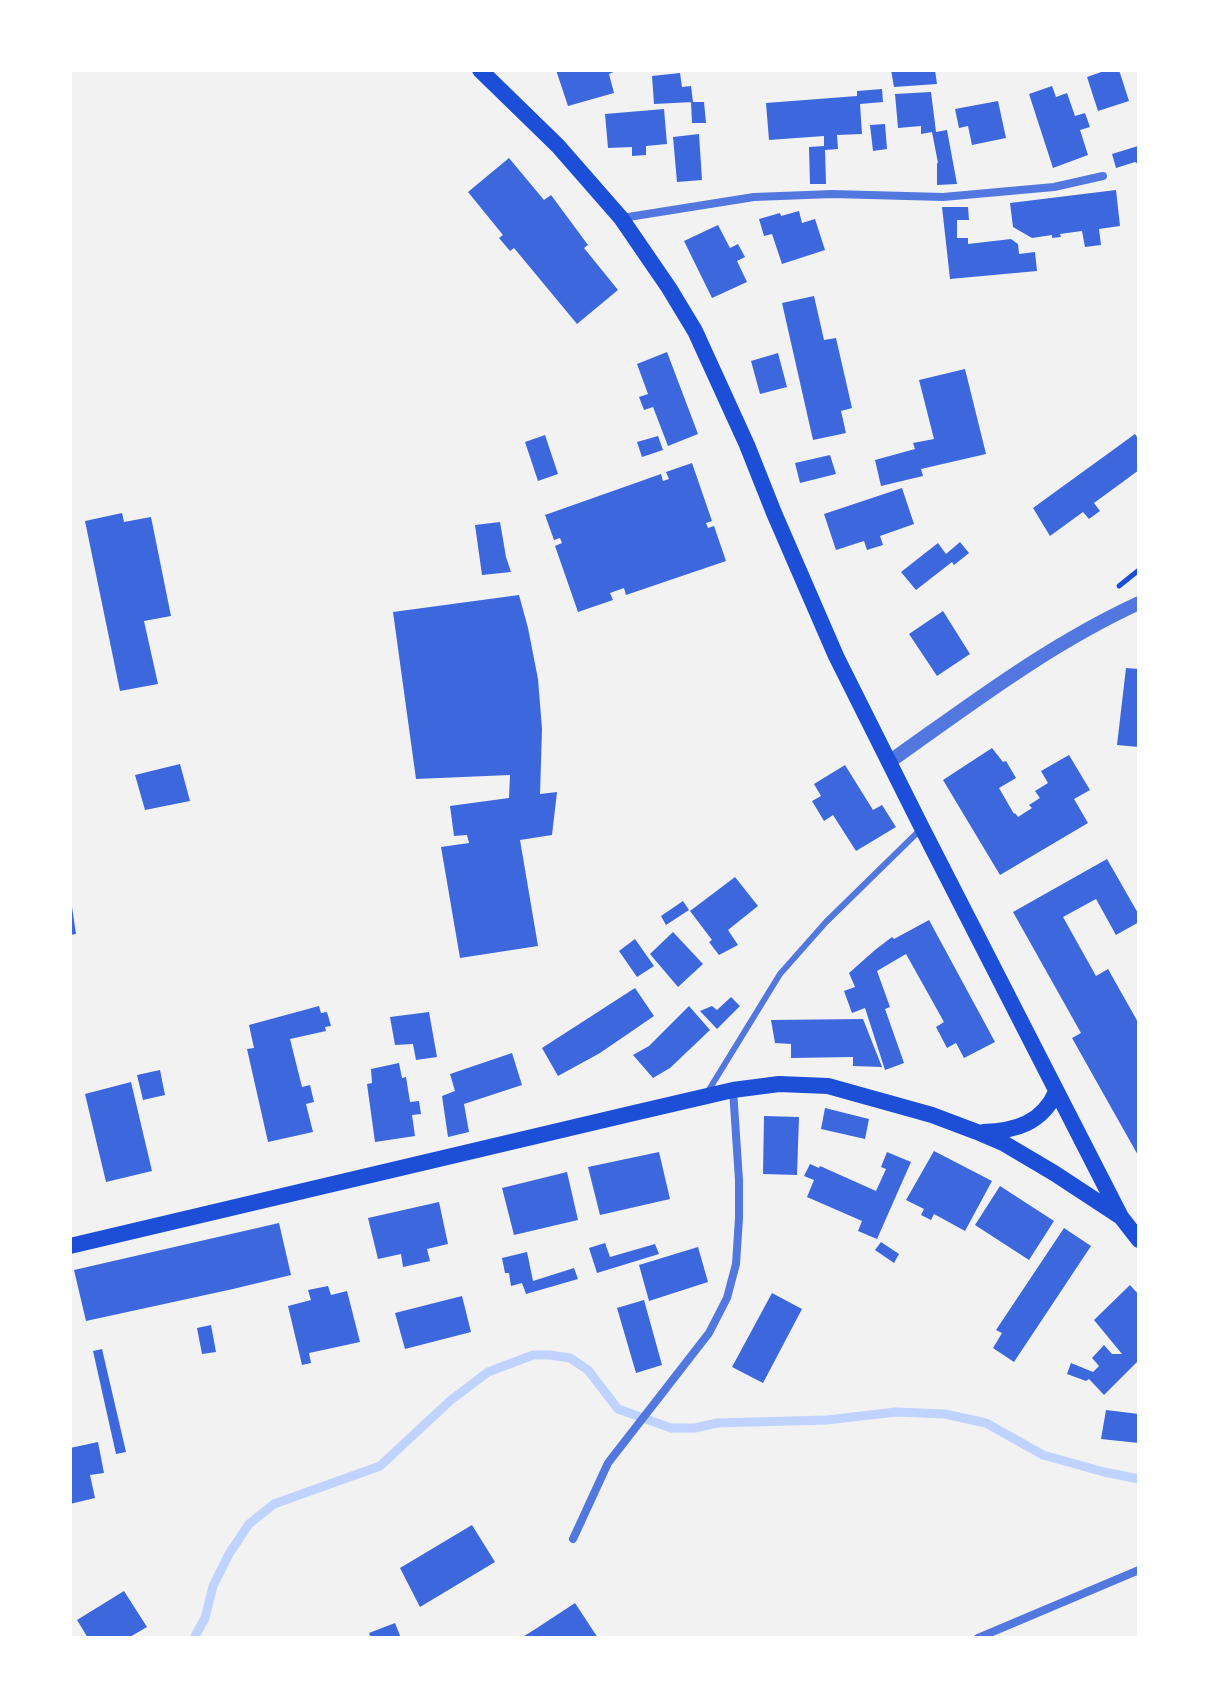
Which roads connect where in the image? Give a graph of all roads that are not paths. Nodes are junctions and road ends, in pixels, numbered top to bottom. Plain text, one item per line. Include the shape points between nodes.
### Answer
1 (480, 70) edge
2 (1103, 176) dead end
3 (621, 218) junction
4 (1139, 603) edge
5 (889, 762) junction
6 (922, 828) junction
7 (733, 1090) junction
8 (1056, 1092) junction
9 (705, 1096) junction
10 (977, 1132) junction
11 (1121, 1217) junction
12 (1139, 1240) edge
13 (70, 1246) edge
14 (573, 1539) dead end
15 (1139, 1570) edge
16 (978, 1638) edge

1 - 3 main road via 558,146
2 - 3 street via 1054,187 943,197 754,197
3 - 5 main road via 695,331 836,656
4 - 5 street via 1043,654
5 - 6 main road
6 - 8 main road
6 - 9 lane via 780,974
7 - 9 main road
7 - 10 main road via 779,1084 828,1086
7 - 14 street via 739,1218 727,1298 709,1333 608,1463
8 - 10 main road via 1036,1118 1018,1127
8 - 11 main road
9 - 13 main road
10 - 11 main road
11 - 12 main road
15 - 16 street

